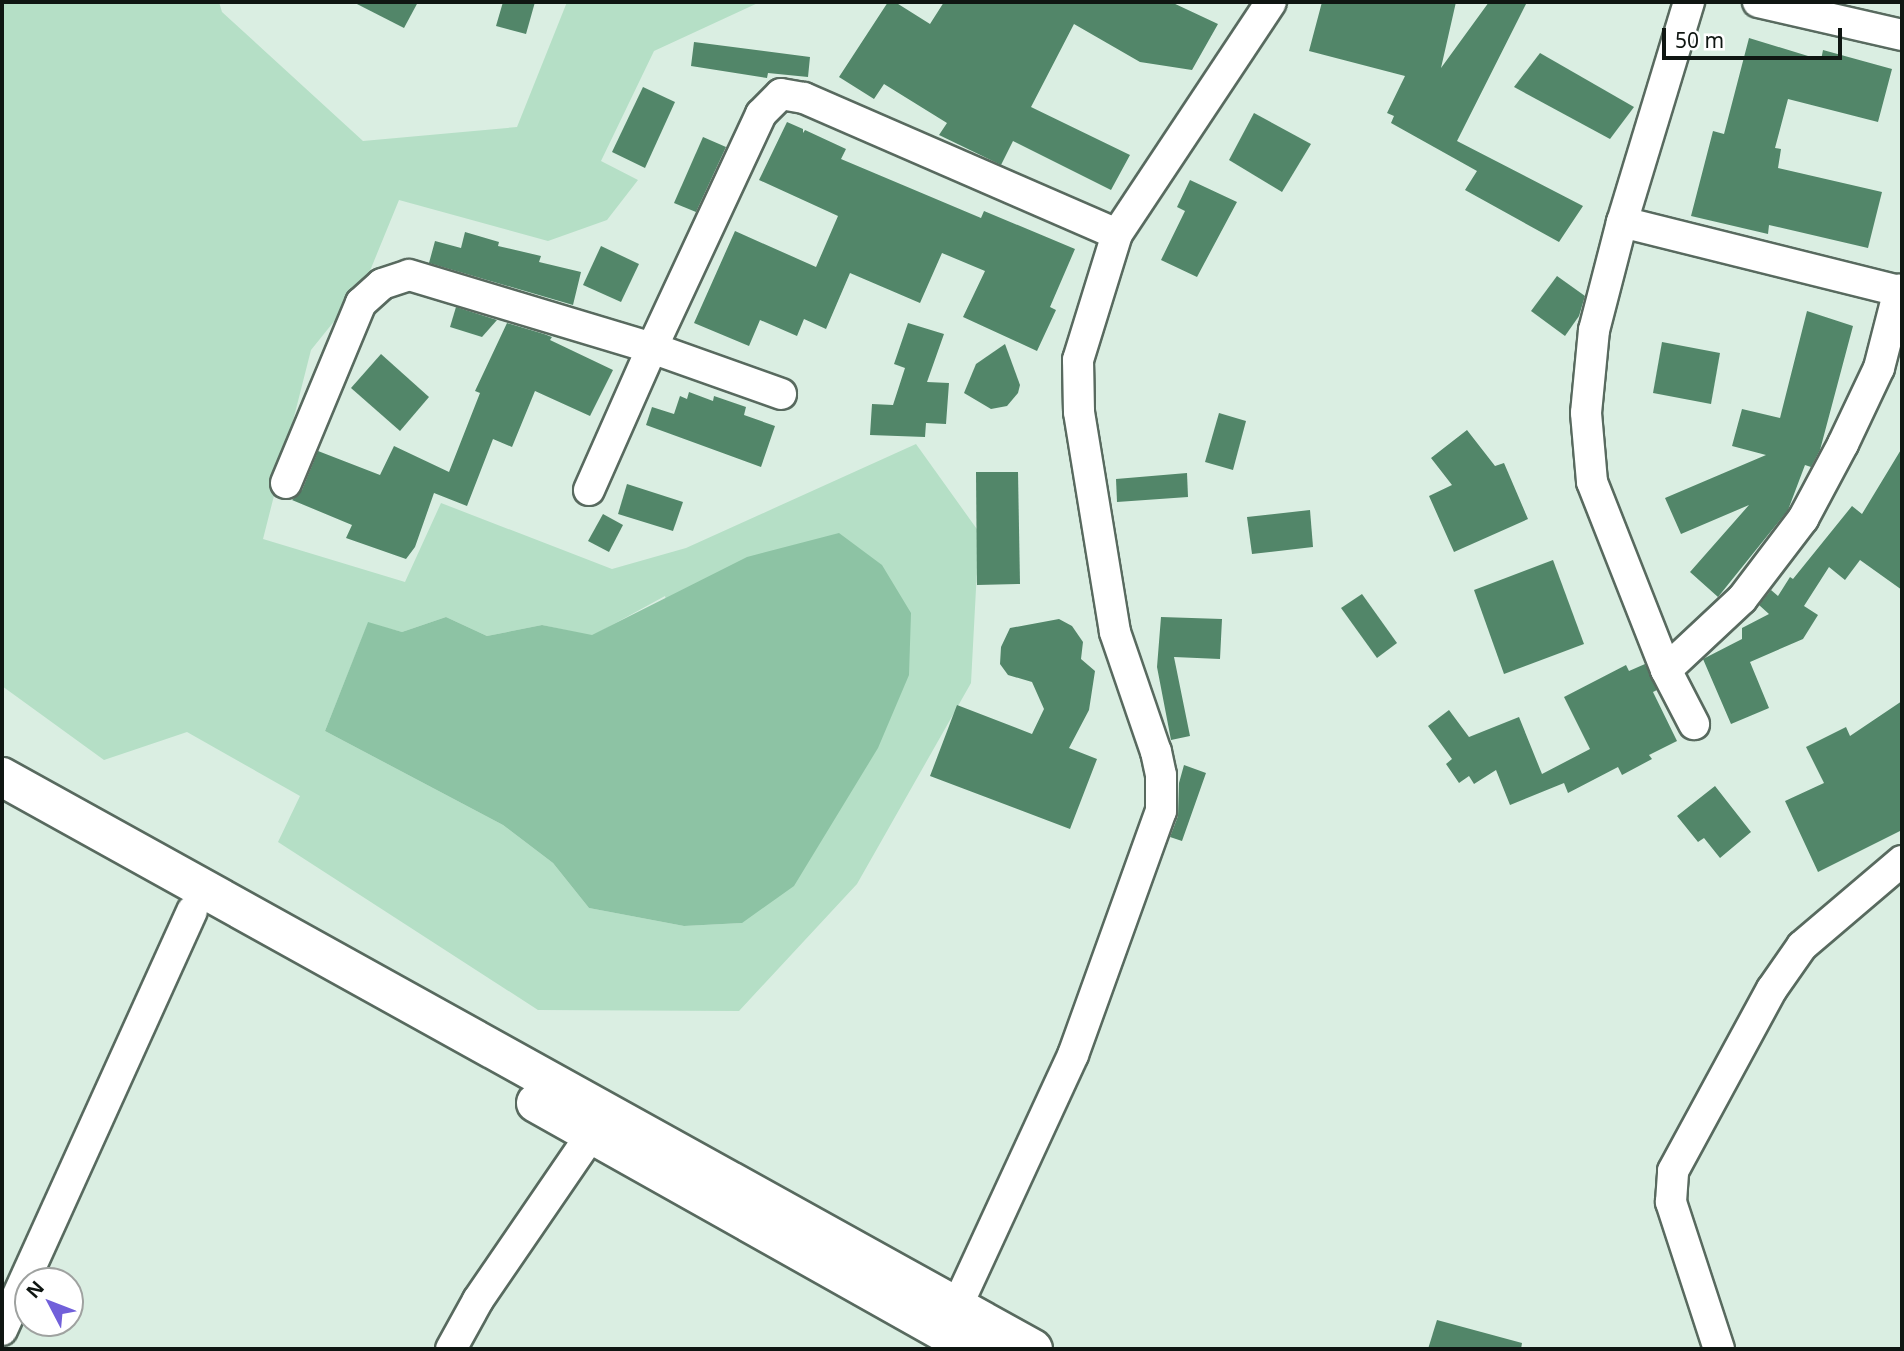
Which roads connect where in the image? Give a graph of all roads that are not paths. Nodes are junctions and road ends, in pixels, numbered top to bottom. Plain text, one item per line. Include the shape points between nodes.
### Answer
1 (1271, 2) edge
2 (1689, 2) edge
3 (1758, 2) edge
4 (1902, 35) edge
5 (1622, 222) junction
6 (1117, 234) junction
7 (1901, 291) edge
8 (652, 348) junction
9 (781, 394) dead end
10 (286, 483) dead end
11 (589, 490) dead end
12 (1666, 670) junction
13 (1694, 724) dead end
14 (2, 777) edge
15 (2, 806) edge
16 (1902, 861) edge
17 (192, 911) junction
18 (591, 1135) junction
19 (957, 1307) junction
20 (2, 1330) edge
21 (451, 1349) edge
22 (974, 1349) edge
23 (1033, 1349) edge
24 (1718, 1349) edge

1 - 6 street
2 - 5 street
3 - 4 street
5 - 7 street
5 - 12 street via 1594,330 1586,413 1592,482
6 - 8 street via 804,98 781,94 761,114
6 - 19 street via 1078,360 1079,412 1115,632 1156,752 1161,811 1073,1055
7 - 12 street via 1879,368 1803,519 1742,600
8 - 9 street
8 - 10 street via 409,275 382,284 362,303
8 - 11 street
12 - 13 street
14 - 19 main road
15 - 17 main road
16 - 24 street via 1802,946 1772,989 1673,1171 1671,1202
17 - 18 main road
17 - 20 street
18 - 21 street via 478,1300
18 - 22 main road
19 - 23 main road

